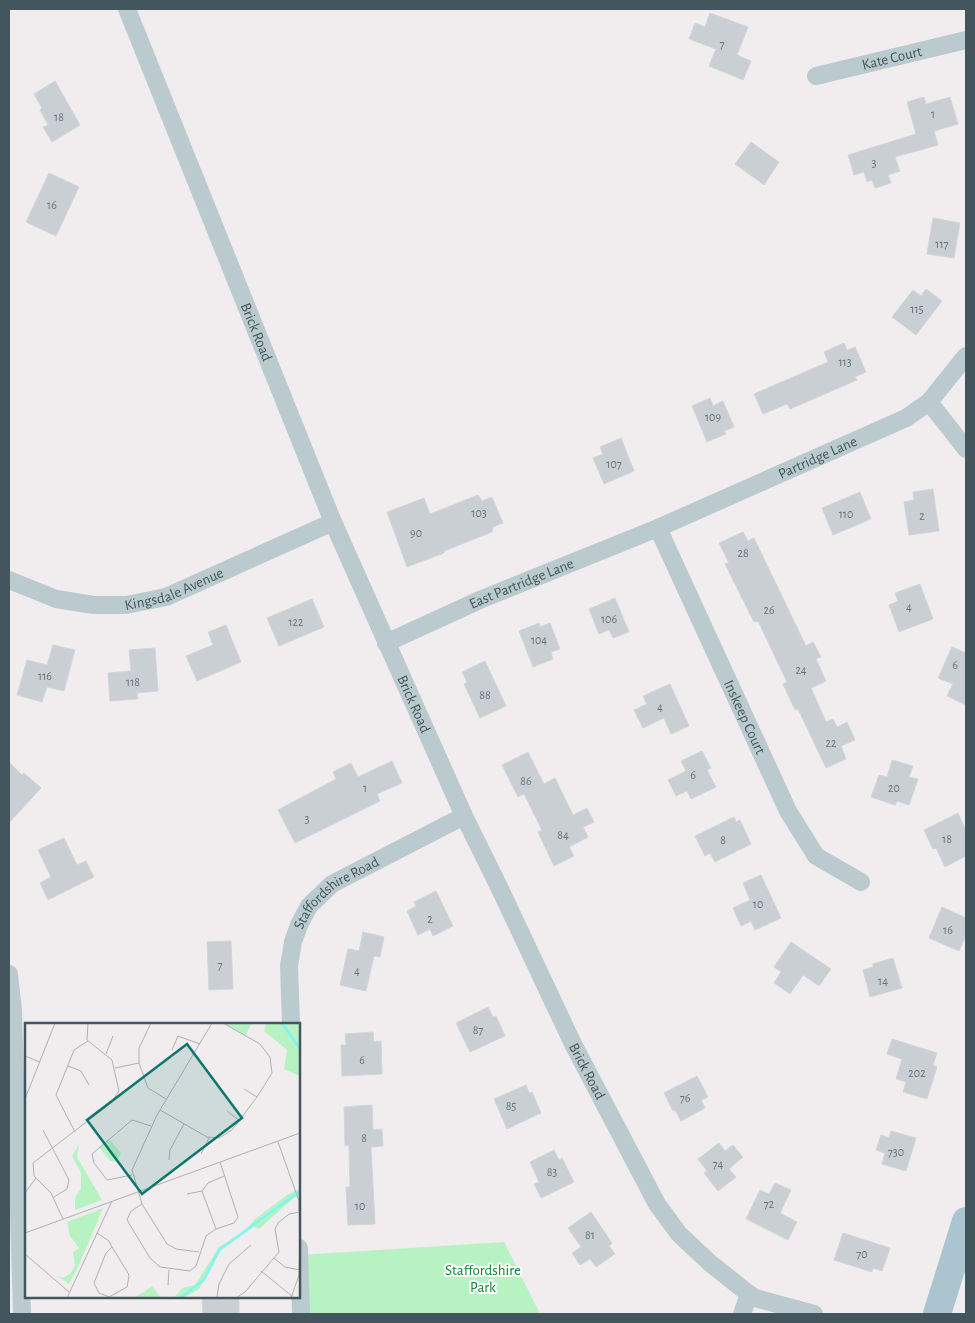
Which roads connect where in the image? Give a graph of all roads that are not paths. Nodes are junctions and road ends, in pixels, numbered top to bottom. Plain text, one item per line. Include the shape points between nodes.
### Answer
1 (126, 9) edge
2 (966, 40) edge
3 (816, 76) dead end
4 (963, 360) edge
5 (930, 402) junction
6 (966, 449) edge
7 (333, 522) junction
8 (658, 528) junction
9 (9, 580) edge
10 (386, 643) junction
11 (464, 816) junction
12 (861, 882) dead end
13 (9, 974) edge
14 (291, 1023) edge
15 (966, 1220) edge
16 (300, 1281) edge
17 (749, 1294) junction
18 (22, 1314) edge
19 (301, 1314) edge
20 (742, 1314) edge
21 (814, 1314) edge
22 (937, 1314) edge

1 - 7 street, Brick Road
2 - 3 street, Kate Court
4 - 5 street, Partridge Lane
5 - 6 street
5 - 8 street, Partridge Lane via 906,418
7 - 9 street, Kingsdale Avenue via 166,597 126,605 94,605 56,599
7 - 10 street, Brick Road
8 - 10 street, East Partridge Lane via 482,599
8 - 12 street, Inskeep Court via 788,811 816,856
10 - 11 street, Brick Road
11 - 14 street, Staffordshire Road via 332,884 309,906 293,942 289,966
11 - 17 street, Brick Road via 573,1044 657,1204 679,1234
13 - 18 street via 13,1011
15 - 22 main road
16 - 19 street
17 - 20 street
17 - 21 street, Brick Road

